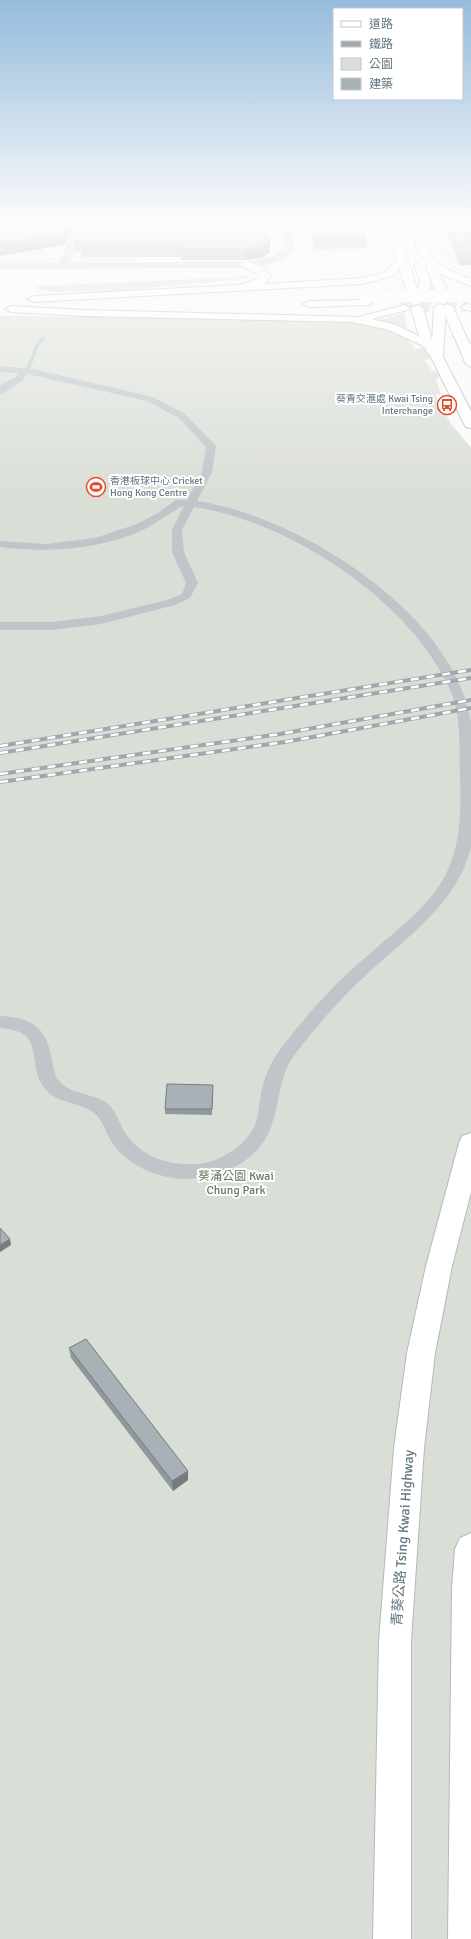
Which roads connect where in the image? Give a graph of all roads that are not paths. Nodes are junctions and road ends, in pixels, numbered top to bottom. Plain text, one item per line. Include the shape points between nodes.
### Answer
1 (179, 315) edge
2 (375, 315) tunnel mouth
3 (419, 315) edge
4 (439, 315) edge
5 (446, 315) tunnel mouth
6 (352, 319) junction
7 (427, 343) junction
8 (470, 354) edge
9 (437, 357) junction
10 (0, 369) edge
11 (24, 371) junction
12 (0, 389) edge
13 (471, 424) edge
14 (192, 502) junction
15 (0, 544) edge
16 (0, 626) edge
17 (0, 1022) edge
18 (471, 1143) edge
19 (471, 1549) edge
20 (392, 1939) edge
21 (467, 1939) edge

1 - 6 main road
2 - 6 main road
3 - 7 main road
4 - 9 main road
5 - 8 main road via 454,325
6 - 7 main road via 392,327
7 - 9 main road
9 - 13 main road
10 - 11 street
11 - 12 street via 18,379
11 - 14 street via 150,400 182,416 212,446 207,472
14 - 15 street via 180,502 168,513 143,527 112,537 68,546
14 - 16 street via 177,530 178,552 192,583 190,591 182,598 122,616 84,623 38,627
14 - 17 street via 244,514 282,530 321,552 380,594 412,624 437,654 456,688 464,718 468,804 459,863 444,890 425,912 357,973 322,1009 276,1070 259,1135 243,1153 218,1166 180,1171 155,1165 137,1156 120,1140 104,1110 90,1102 66,1096 52,1085 46,1074 41,1042 33,1032 21,1024
18 - 20 main road, 青葵公路 Tsing Kwai Highway via 439,1266 421,1353 409,1448 395,1640
19 - 21 main road via 468,1589

